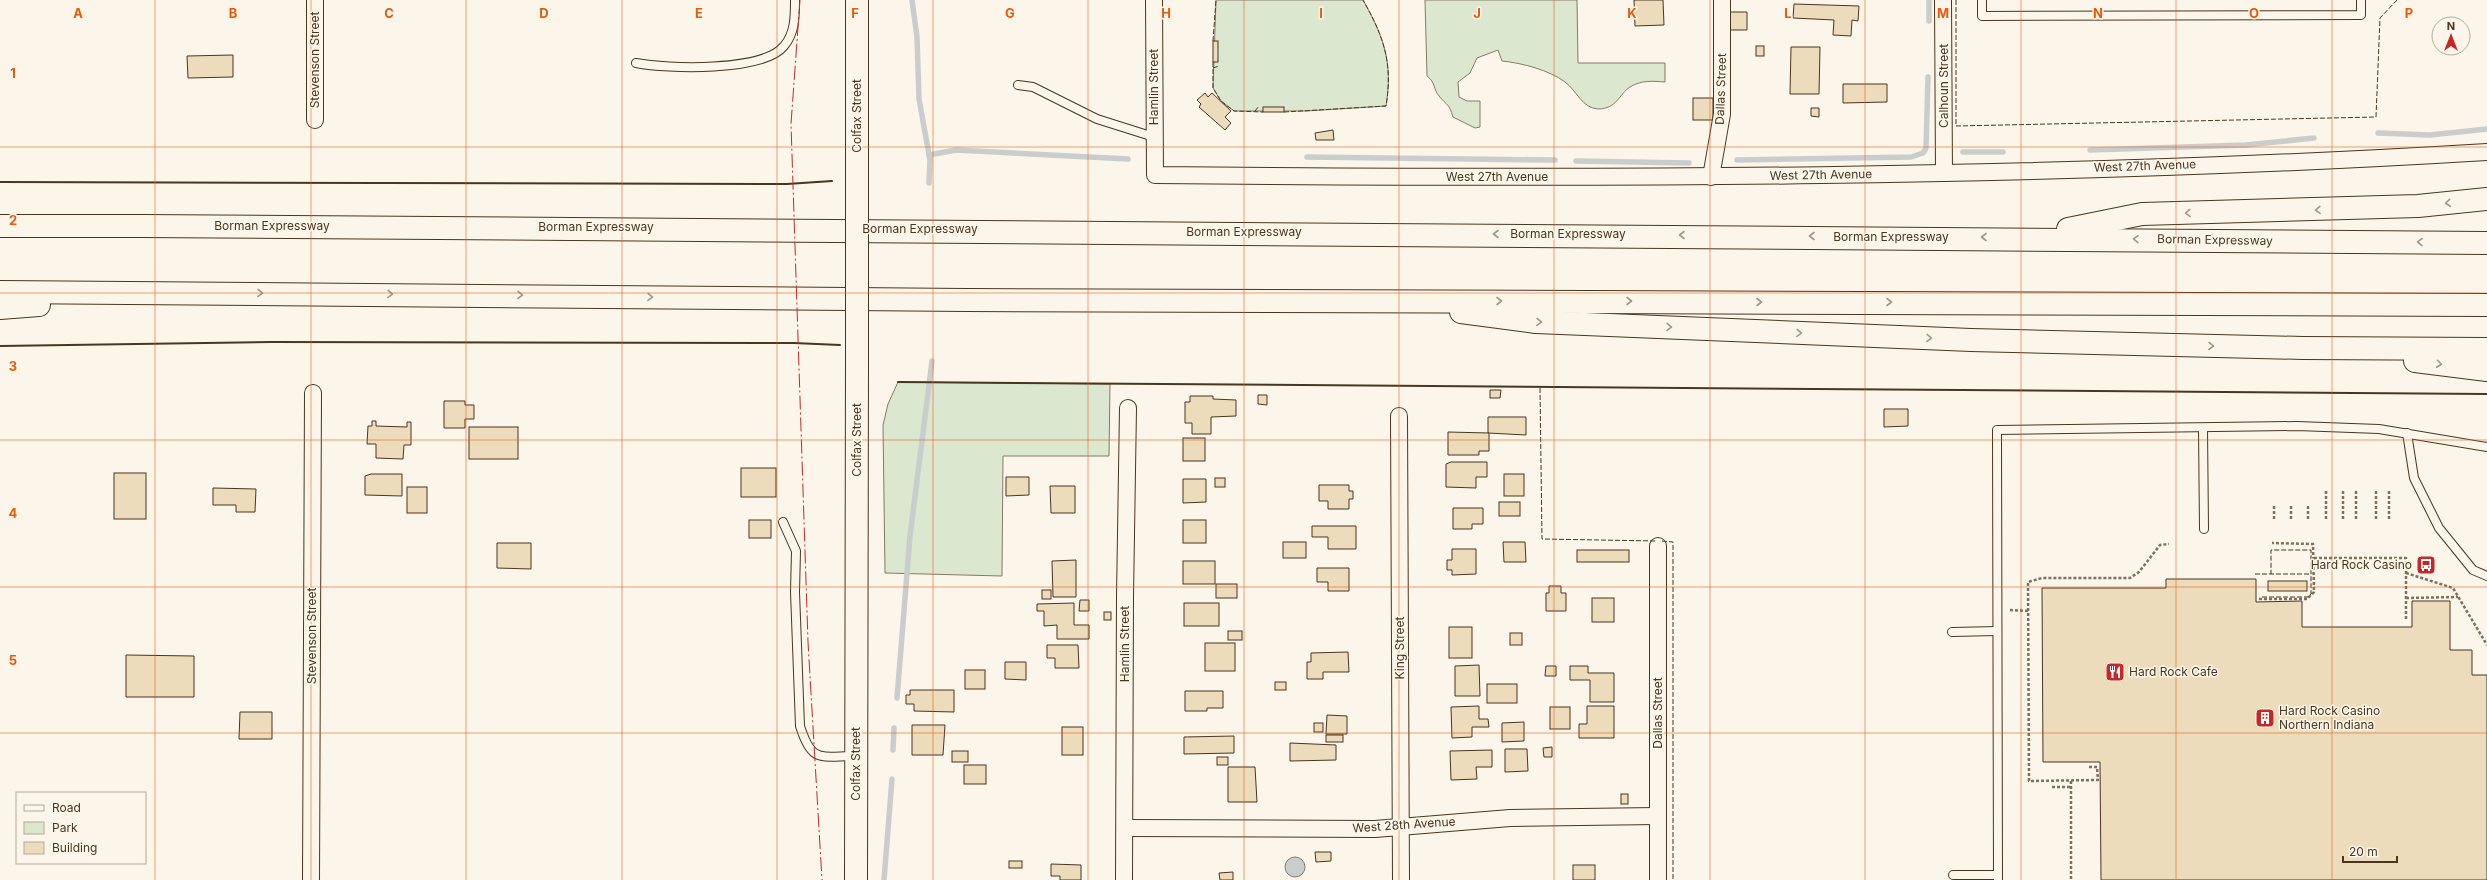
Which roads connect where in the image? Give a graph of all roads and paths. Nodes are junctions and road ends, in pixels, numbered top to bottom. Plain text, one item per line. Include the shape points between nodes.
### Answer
1 (315, 0) edge
2 (795, 0) edge
3 (857, 0) edge
4 (1154, 0) edge
5 (1722, 0) edge
6 (1943, 0) edge
7 (1982, 0) edge
8 (2361, 0) edge
9 (636, 63) dead end
10 (1018, 85) dead end
11 (315, 120) dead end
12 (1154, 137) junction
13 (2487, 152) edge
14 (1944, 173) junction
15 (1155, 175) joint
16 (1711, 177) junction
17 (2487, 199) edge
18 (0, 226) edge
19 (2023, 238) junction
20 (2487, 243) edge
21 (0, 292) edge
22 (221, 292) junction
23 (1376, 300) junction
24 (2487, 305) edge
25 (0, 308) edge
26 (2303, 348) junction
27 (2487, 349) edge
28 (2487, 370) edge
29 (313, 393) dead end
30 (1128, 408) dead end
31 (1399, 416) dead end
32 (2203, 428) junction
33 (2407, 433) junction
34 (2487, 447) edge
35 (2326, 491) dead end
36 (2343, 491) dead end
37 (2356, 491) dead end
38 (2376, 491) dead end
39 (2389, 491) dead end
40 (2274, 506) dead end
41 (2291, 506) dead end
42 (2308, 506) dead end
43 (2376, 520) dead end
44 (2389, 520) dead end
45 (2274, 521) dead end
46 (2291, 521) dead end
47 (2308, 521) dead end
48 (2326, 521) dead end
49 (2343, 521) dead end
50 (2356, 521) dead end
51 (783, 522) dead end
52 (2204, 529) dead end
53 (2169, 544) dead end
54 (2272, 544) dead end
55 (1658, 546) dead end
56 (2314, 558) junction
57 (2406, 573) junction
58 (2487, 576) edge
59 (2458, 597) junction
60 (2406, 598) junction
61 (2259, 599) dead end
62 (2010, 610) dead end
63 (2028, 611) junction
64 (2406, 621) dead end
65 (1997, 631) junction
66 (1952, 632) dead end
67 (2487, 645) edge
68 (856, 756) junction
69 (2089, 767) dead end
70 (2070, 780) junction
71 (2052, 787) dead end
72 (2071, 787) junction
73 (1657, 816) junction
74 (1126, 828) junction
75 (1401, 828) junction
76 (1953, 875) dead end
77 (1998, 878) edge
78 (311, 880) edge
79 (856, 880) edge
80 (1124, 880) edge
81 (1401, 880) edge
82 (1658, 880) edge
83 (2071, 880) edge

1 - 11 street, Stevenson Street
2 - 9 lane via 792,34 779,52 765,59 723,66 658,66
3 - 68 main road, Colfax Street, bridge
4 - 12 street, Hamlin Street
5 - 16 street, Dallas Street via 1722,114
6 - 14 street, Calhoun Street
7 - 8 lane via 1982,16 2361,15
10 - 12 lane via 1033,88 1097,119
12 - 15 street, Hamlin Street
13 - 14 street, West 27th Avenue via 2377,159
14 - 16 street, West 27th Avenue
15 - 16 street, West 27th Avenue
17 -> 19 main road via 2418,206 2142,214
19 -> 18 main road, Borman Expressway via 365,226
20 -> 19 main road, Borman Expressway
21 - 22 main road
22 -> 23 main road via 967,300
22 - 25 main road
23 -> 24 main road
23 -> 26 main road via 1536,322 1971,340
26 - 27 main road
26 -> 28 main road
29 - 78 street, Stevenson Street
30 - 74 street, Hamlin Street via 1125,597
31 - 75 street, King Street
32 - 33 lane via 2304,427 2379,429
32 - 52 lane
32 - 65 lane via 1997,430
33 - 34 lane
33 - 58 lane via 2414,478 2439,528 2473,570
35 - 48 path
36 - 49 path
37 - 50 path
38 - 43 path
39 - 44 path
40 - 45 path
41 - 46 path
42 - 47 path
51 - 68 lane via 796,551 800,726 809,750 820,756
53 - 63 path via 2160,545 2139,572 2130,578 2042,578 2028,582
54 - 56 path via 2311,543 2314,546
55 - 73 street, Dallas Street
56 - 57 path via 2406,558
56 - 61 path via 2312,597
57 - 59 path via 2448,585
57 - 60 path
59 - 60 path
59 - 67 path
60 - 64 path
62 - 63 path
63 - 70 path via 2029,781
65 - 66 lane
65 - 77 lane
68 - 79 main road, Colfax Street
69 - 70 path via 2097,767 2098,780
70 - 72 path
71 - 72 path
72 - 83 path
73 - 75 street, West 28th Avenue via 1510,818
73 - 82 street, Dallas Street
74 - 75 street, West 28th Avenue
74 - 80 street, Hamlin Street
75 - 81 street, King Street
76 - 77 lane

